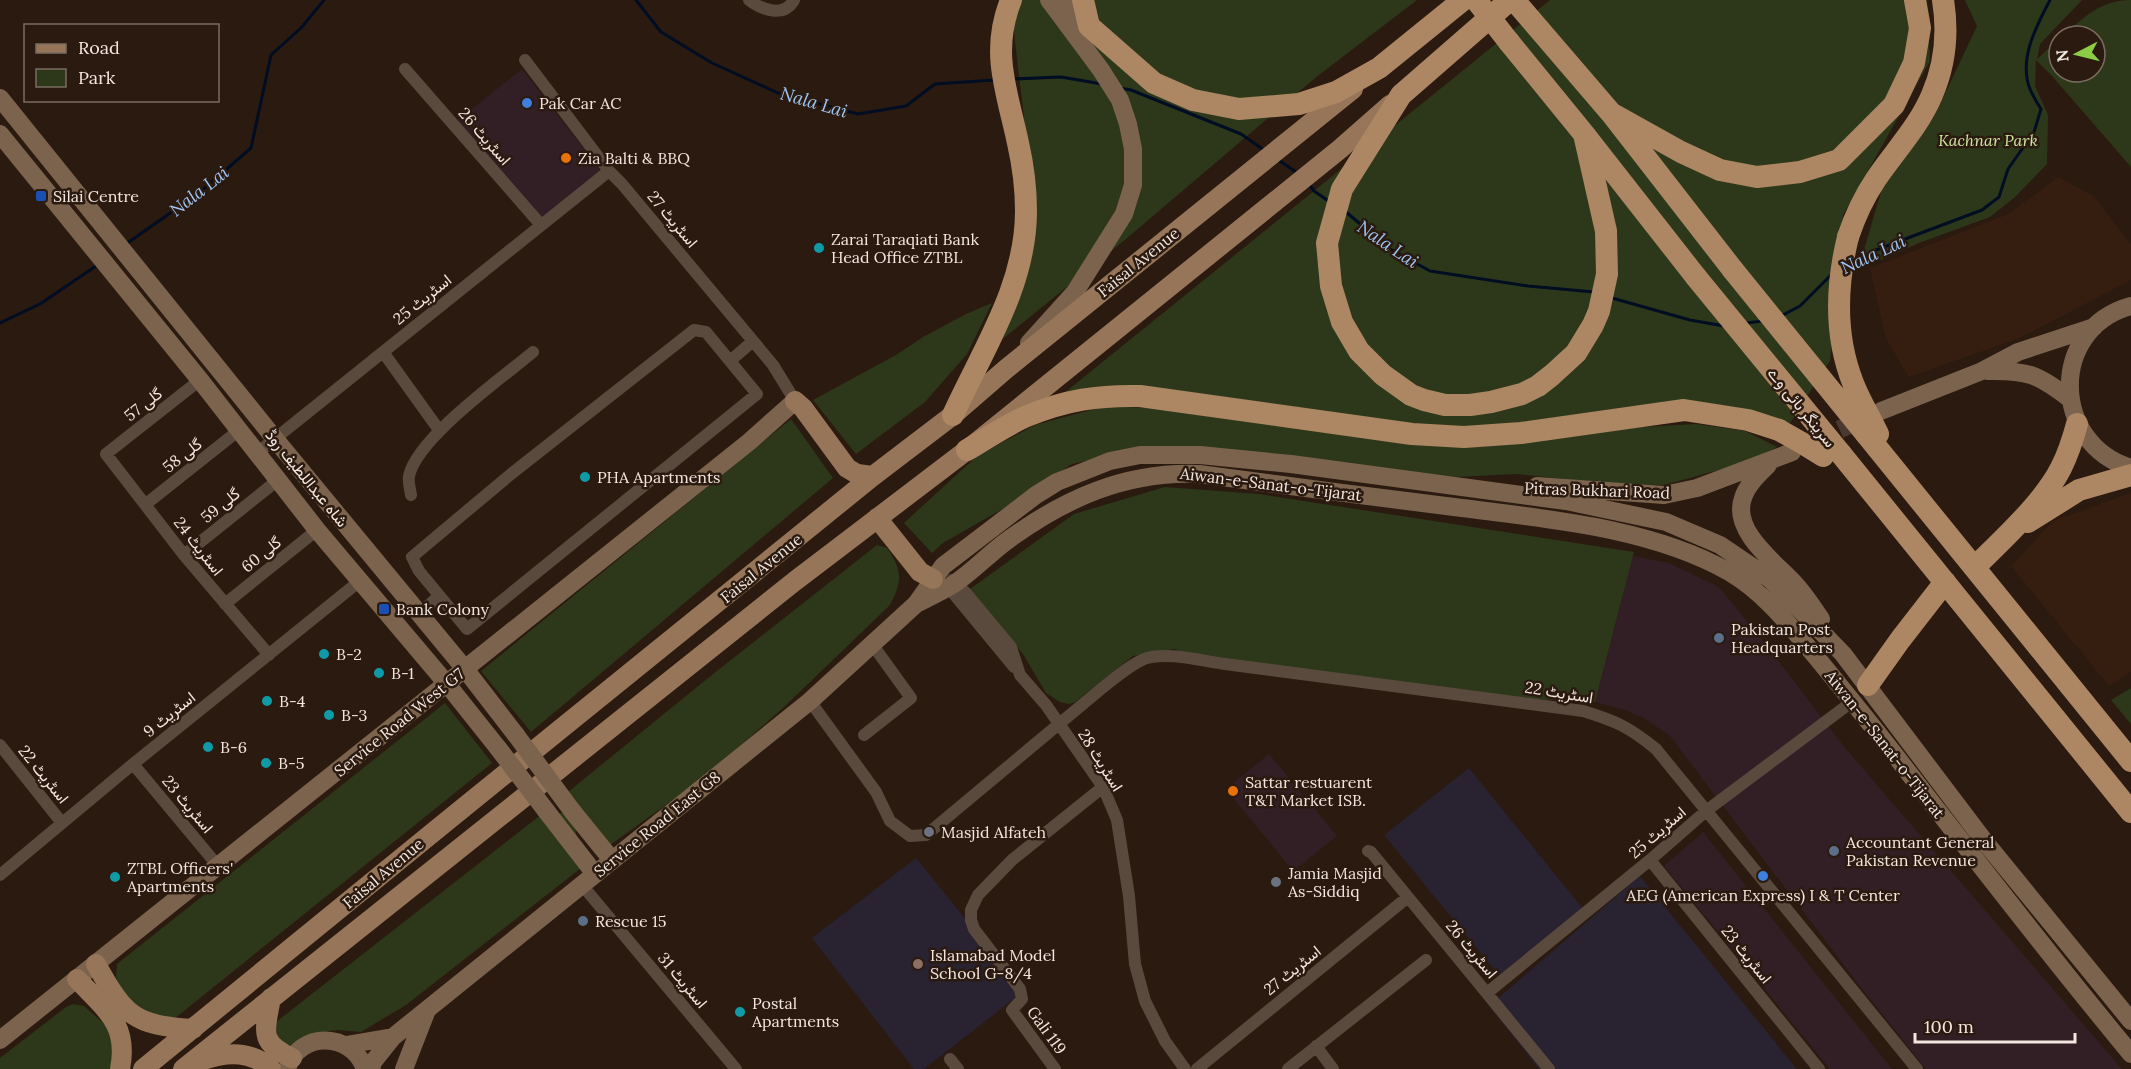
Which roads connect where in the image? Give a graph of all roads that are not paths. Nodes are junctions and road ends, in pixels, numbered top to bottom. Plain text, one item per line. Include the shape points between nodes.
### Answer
1 (749, 0) edge
2 (794, 0) edge
3 (1011, 0) edge
4 (1049, 0) edge
5 (1068, 0) edge
6 (1083, 0) edge
7 (1463, 0) edge
8 (1476, 0) edge
9 (1512, 0) edge
10 (1915, 0) edge
11 (1943, 0) edge
12 (1079, 27) junction
13 (525, 60) dead end
14 (1379, 68) junction
15 (405, 69) dead end
16 (1401, 95) junction
17 (0, 98) edge
18 (1611, 113) junction
19 (0, 134) edge
20 (1584, 134) junction
21 (609, 171) junction
22 (541, 225) junction
23 (2131, 306) edge
24 (2094, 327) junction
25 (753, 341) junction
26 (383, 352) junction
27 (533, 352) dead end
28 (730, 361) junction
29 (1006, 369) junction
30 (1982, 371) junction
31 (200, 380) junction
32 (2070, 399) junction
33 (795, 401) junction
34 (1881, 411) tunnel mouth
35 (953, 415) junction
36 (2078, 424) junction
37 (439, 430) junction
38 (238, 431) junction
39 (1872, 434) junction
40 (275, 439) junction
41 (967, 450) junction
42 (1792, 452) dead end
43 (257, 453) junction
44 (106, 454) joint
45 (1832, 455) junction
46 (1771, 462) junction
47 (2131, 468) edge
48 (2131, 475) edge
49 (873, 476) junction
50 (278, 480) junction
51 (1466, 489) junction
52 (411, 495) dead end
53 (844, 500) junction
54 (146, 504) junction
55 (1630, 513) junction
56 (877, 518) junction
57 (992, 528) junction
58 (317, 530) junction
59 (2011, 532) junction
60 (1625, 533) junction
61 (1004, 544) junction
62 (184, 555) junction
63 (1975, 567) junction
64 (360, 580) junction
65 (944, 580) junction
66 (1945, 582) junction
67 (439, 596) junction
68 (225, 604) junction
69 (916, 604) joint
70 (419, 614) junction
71 (872, 644) junction
72 (1843, 654) junction
73 (269, 656) junction
74 (465, 669) junction
75 (447, 684) junction
76 (1861, 693) junction
77 (810, 701) junction
78 (1058, 724) junction
79 (864, 735) dead end
80 (0, 745) edge
81 (2131, 761) edge
82 (133, 764) junction
83 (1103, 787) junction
84 (1706, 811) junction
85 (2131, 812) edge
86 (63, 823) junction
87 (1368, 851) dead end
88 (612, 860) junction
89 (1650, 860) junction
90 (218, 866) junction
91 (0, 875) edge
92 (589, 879) junction
93 (1408, 897) junction
94 (1425, 960) dead end
95 (96, 964) junction
96 (77, 979) junction
97 (1487, 993) junction
98 (271, 998) junction
99 (428, 1008) junction
100 (2131, 1021) edge
101 (193, 1029) junction
102 (393, 1037) junction
103 (0, 1040) edge
104 (346, 1045) junction
105 (1316, 1046) junction
106 (2131, 1054) edge
107 (290, 1064) edge
108 (184, 1068) edge
109 (120, 1069) edge
110 (144, 1069) edge
111 (271, 1069) edge
112 (365, 1069) edge
113 (371, 1069) edge
114 (404, 1069) edge
115 (736, 1069) edge
116 (1055, 1069) edge
117 (1185, 1069) edge
118 (1197, 1069) edge
119 (1288, 1069) edge
120 (1334, 1069) edge
121 (1549, 1069) edge
122 (1819, 1069) edge
123 (1917, 1069) edge

1 - 2 street via 775,11 786,9
3 - 35 highway via 1004,18 1001,72 1023,169 1023,253 1001,321
4 - 12 street
5 - 12 street
6 - 12 highway
7 - 14 highway
8 - 20 highway, سرینگر ہائی وے, bridge
9 - 16 highway
9 - 18 highway, سرینگر ہائی وے
10 - 18 highway via 1920,28 1914,63 1894,105 1839,160 1800,172 1757,177 1720,170
11 - 39 highway, bridge via 1944,51 1932,97 1864,199 1848,237 1840,283 1838,323 1846,363
12 - 14 highway via 1154,83 1193,100 1239,109 1299,104 1336,92
12 - 29 street via 1120,100 1133,149 1133,185 1124,214 1075,292
13 - 21 street, اسٹریٹ 27
14 - 29 main road, Faisal Avenue
15 - 22 street, اسٹریٹ 26
16 - 20 highway via 1342,189 1327,243 1331,286 1342,322 1359,351 1411,395 1445,405 1491,402 1538,386 1566,365 1593,325 1605,292 1606,231
16 - 41 main road, Faisal Avenue via 1341,149
17 - 40 street, شاہ عبداللطیف روڈ
18 - 39 highway, سرینگر ہائی وے, bridge via 1732,270
19 - 31 street, شاہ عبداللطیف روڈ
20 - 45 highway, سرینگر ہائی وے, bridge
21 - 22 street, اسٹریٹ 25
21 - 25 street, اسٹریٹ 27
22 - 26 street, اسٹریٹ 25
23 - 24 street
24 - 30 street via 2018,352
24 - 32 street via 2074,360
25 - 28 street
25 - 33 street, اسٹریٹ 27
26 - 37 street
26 - 40 street, اسٹریٹ 25
27 - 37 street
28 - 67 street via 757,394 467,629
28 - 67 street via 706,332 694,330 511,474 412,557
29 - 35 main road, Faisal Avenue
30 - 32 street via 2020,371 2050,383
30 - 34 street
31 - 38 street, شاہ عبداللطیف روڈ
31 - 44 street, گلی 57
32 - 36 street
33 - 49 main road via 847,468
33 - 53 main road via 799,413 840,469
33 - 74 street, Service Road West G7
35 - 49 main road, Faisal Avenue
36 - 47 street via 2094,447 2116,464
36 - 59 highway via 2060,470
37 - 52 street via 414,463 408,478
38 - 43 street, شاہ عبداللطیف روڈ
38 - 54 street, گلی 58
39 - 63 highway, سرینگر ہائی وے via 1895,471
40 - 43 street, اسٹریٹ 25
40 - 70 street, شاہ عبداللطیف روڈ
41 - 45 highway, bridge via 1025,417 1070,402 1140,396 1412,435 1464,437 1684,410 1748,420
41 - 56 main road, Faisal Avenue
42 - 46 street, Pitras Bukhari Road
43 - 50 street, شاہ عبداللطیف روڈ
44 - 54 street, اسٹریٹ 24
45 - 66 highway, سرینگر ہائی وے via 1871,490
46 - 51 street, Pitras Bukhari Road via 1697,488 1664,495 1544,486
46 - 72 street via 1746,490 1740,511 1742,521 1759,547 1810,602
48 - 59 highway via 2079,490
49 - 53 main road, Faisal Avenue
50 - 58 street, شاہ عبداللطیف روڈ
50 - 62 street, گلی 59
51 - 55 street, Aiwan-e-Sanat-o-Tijarat
51 - 57 street, Aiwan-e-Sanat-o-Tijarat via 1200,454 1140,455 1110,460 1057,482
53 - 101 main road, Faisal Avenue
54 - 62 street, اسٹریٹ 24
55 - 60 street
55 - 72 street, Aiwan-e-Sanat-o-Tijarat via 1690,531 1745,561 1770,579
56 - 65 main road via 920,572
56 - 98 main road, Faisal Avenue
57 - 61 street
57 - 65 street, Aiwan-e-Sanat-o-Tijarat via 942,566
58 - 64 street, شاہ عبداللطیف روڈ
58 - 68 street, گلی 60
59 - 63 highway
60 - 61 street, Aiwan-e-Sanat-o-Tijarat via 1515,515 1171,473 1102,487 1041,518
60 - 76 street, Aiwan-e-Sanat-o-Tijarat via 1676,548 1746,584
61 - 65 street, Aiwan-e-Sanat-o-Tijarat
62 - 68 street, اسٹریٹ 24
63 - 81 highway, سرینگر ہائی وے
64 - 73 street, اسٹریٹ 9
64 - 75 street, شاہ عبداللطیف روڈ
65 - 69 street, Aiwan-e-Sanat-o-Tijarat
65 - 78 street, اسٹریٹ 28 via 1011,647 1020,675
66 - 76 highway
66 - 85 highway, سرینگر ہائی وے
67 - 70 street
68 - 73 street, اسٹریٹ 24
69 - 71 street, Service Road East G8
70 - 74 street, شاہ عبداللطیف روڈ
71 - 77 street, Service Road East G8
71 - 79 street via 911,698
72 - 76 street, Aiwan-e-Sanat-o-Tijarat
73 - 82 street, اسٹریٹ 9
74 - 75 street, Service Road West G7
74 - 88 street, شاہ عبداللطیف روڈ, bridge
75 - 90 street, Service Road West G7
75 - 92 street, شاہ عبداللطیف روڈ, bridge via 547,812
76 - 84 street, اسٹریٹ 25
76 - 100 street, Aiwan-e-Sanat-o-Tijarat
76 - 106 street, Aiwan-e-Sanat-o-Tijarat via 2054,961
77 - 78 street, اسٹریٹ 22 via 876,792 890,821 910,836 926,835
77 - 88 street, Service Road East G8
78 - 83 street, اسٹریٹ 28
78 - 84 street, اسٹریٹ 22 via 1125,670 1145,659 1170,657 1583,711 1632,729 1656,749
80 - 86 street, اسٹریٹ 22
82 - 86 street, اسٹریٹ 9
82 - 90 street, اسٹریٹ 23
83 - 116 street, Gali 119 via 1012,860 978,895 971,910 974,929 1020,989 1022,999 1012,1010
83 - 117 street, اسٹریٹ 28 via 1117,820 1135,964 1145,1001 1165,1041
84 - 89 street, اسٹریٹ 25
84 - 123 street, اسٹریٹ 22
86 - 91 street, اسٹریٹ 9
87 - 93 street, اسٹریٹ 26
88 - 92 street, Service Road East G8
89 - 97 street, اسٹریٹ 25
89 - 122 street, اسٹریٹ 23
90 - 95 street, Service Road West G7
92 - 99 street, Service Road East G8
92 - 115 street, اسٹریٹ 31
93 - 97 street, اسٹریٹ 26
93 - 118 street, اسٹریٹ 27
94 - 105 street
95 - 96 street, Service Road West G7
95 - 101 main road via 130,1014 161,1027
96 - 103 street, Service Road West G7
96 - 109 main road via 113,1018 123,1042
97 - 121 street, اسٹریٹ 26
98 - 107 main road via 266,1036
98 - 108 main road, Faisal Avenue
99 - 102 street, Service Road East G8
99 - 114 street
101 - 110 main road, Faisal Avenue
102 - 104 street
102 - 113 street, Service Road East G8
104 - 107 street via 332,1040 316,1041 303,1047
104 - 112 street
105 - 119 street
105 - 120 street
108 - 111 main road via 232,1054 259,1059

